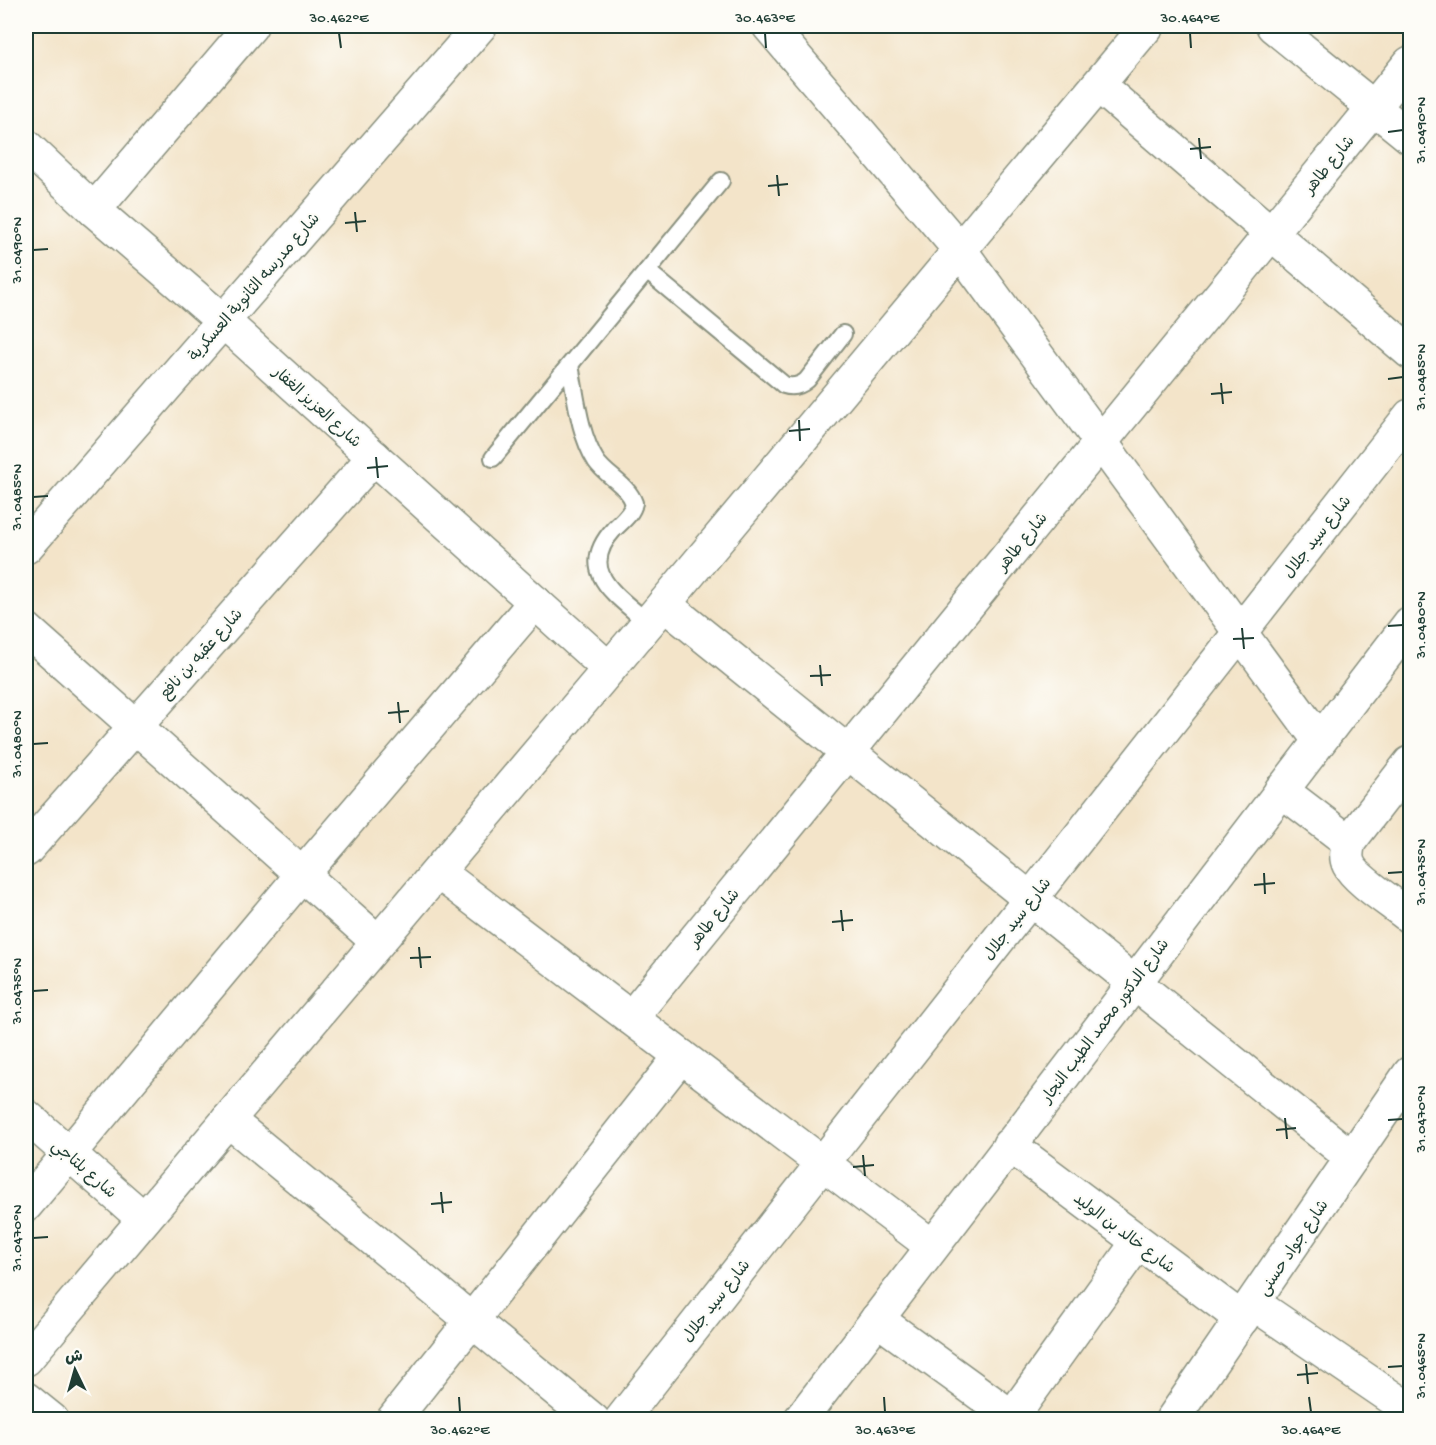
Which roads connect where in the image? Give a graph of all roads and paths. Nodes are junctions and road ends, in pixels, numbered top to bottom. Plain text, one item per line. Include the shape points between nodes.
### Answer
1 (252, 26) edge
2 (480, 26) edge
3 (769, 26) edge
4 (1148, 26) edge
5 (1273, 26) edge
6 (1410, 63) edge
7 (1098, 85) junction
8 (1374, 108) junction
9 (1410, 137) edge
10 (26, 146) edge
11 (722, 181) dead end
12 (94, 210) junction
13 (1271, 234) junction
14 (960, 250) junction
15 (647, 271) junction
16 (223, 321) junction
17 (843, 334) dead end
18 (1410, 352) edge
19 (570, 365) junction
20 (838, 368) junction
21 (1410, 416) edge
22 (1101, 443) junction
23 (374, 457) junction
24 (493, 458) dead end
25 (26, 547) edge
26 (535, 602) junction
27 (656, 613) junction
28 (1410, 623) edge
29 (26, 629) edge
30 (1240, 632) junction
31 (609, 669) junction
32 (135, 727) junction
33 (1319, 740) junction
34 (848, 752) junction
35 (1410, 763) edge
36 (1281, 790) junction
37 (1348, 842) junction
38 (26, 850) edge
39 (438, 872) junction
40 (302, 876) junction
41 (1031, 899) junction
42 (1410, 916) edge
43 (378, 942) junction
44 (1134, 982) junction
45 (631, 1018) junction
46 (681, 1056) junction
47 (1410, 1073) edge
48 (26, 1116) edge
49 (228, 1120) junction
50 (1009, 1145) junction
51 (69, 1154) junction
52 (1352, 1158) junction
53 (823, 1163) junction
54 (26, 1205) edge
55 (144, 1219) junction
56 (1138, 1242) junction
57 (932, 1246) junction
58 (1247, 1311) junction
59 (877, 1319) junction
60 (472, 1321) junction
61 (26, 1359) edge
62 (26, 1399) edge
63 (1410, 1410) edge
64 (1013, 1418) edge
65 (51, 1419) edge
66 (393, 1419) edge
67 (593, 1419) edge
68 (621, 1419) edge
69 (800, 1419) edge
70 (1172, 1419) edge

1 - 12 street
2 - 16 street, شارع مدرسه الثانوية العسكرية
3 - 14 street
4 - 7 street
5 - 8 street
6 - 8 street, شارع طاهر
7 - 13 street
7 - 14 street
8 - 9 street
8 - 13 street, شارع طاهر
10 - 12 street, شارع العزيز الغفار
11 - 15 lane
12 - 16 street, شارع العزيز الغفار
13 - 18 street
13 - 22 street, شارع طاهر
14 - 20 street
14 - 22 street
15 - 19 lane
15 - 20 lane via 784,385 802,384
16 - 23 street, شارع العزيز الغفار
16 - 25 street, شارع مدرسه الثانوية العسكرية
17 - 20 lane
19 - 24 lane
19 - 27 lane via 592,453 634,503 602,545 598,569 606,585
20 - 27 street
21 - 30 street, شارع سيد جلال
22 - 30 street
22 - 34 street, شارع طاهر
23 - 26 street, شارع العزيز الغفار
23 - 32 street, شارع عقبه بن نافع
26 - 31 street, شارع العزيز الغفار
26 - 40 street
27 - 31 street
27 - 34 street
28 - 33 street, شارع الدكتور محمد الطيب النجار
29 - 32 street
30 - 33 street
30 - 41 street, شارع سيد جلال
31 - 39 street
32 - 38 street, شارع عقبه بن نافع
32 - 40 street
33 - 36 street, شارع الدكتور محمد الطيب النجار
34 - 41 street
34 - 45 street, شارع طاهر
35 - 37 street
36 - 37 street
36 - 44 street, شارع الدكتور محمد الطيب النجار
37 - 42 street via 1349,866 1357,876
39 - 43 street
39 - 45 street
40 - 43 street
40 - 51 street
41 - 44 street
41 - 53 street, شارع سيد جلال
43 - 49 street
44 - 50 street, شارع الدكتور محمد الطيب النجار
44 - 52 street
45 - 46 street
46 - 53 street
46 - 60 street
47 - 52 street, شارع جواد حسنى
48 - 51 street, شارع بلتاجي
49 - 55 street
49 - 60 street
50 - 56 street, شارع خالد بن الوليد
50 - 57 street, شارع الدكتور محمد الطيب النجار
51 - 54 street
51 - 55 street, شارع بلتاجي
52 - 58 street, شارع جواد حسنى
53 - 57 street
53 - 68 street, شارع سيد جلال
55 - 61 street
56 - 58 street, شارع خالد بن الوليد
56 - 64 street
57 - 59 street, شارع الدكتور محمد الطيب النجار
58 - 63 street, شارع خالد بن الوليد
58 - 70 street, شارع جواد حسنى
59 - 64 street
59 - 69 street, شارع الدكتور محمد الطيب النجار
60 - 66 street
60 - 67 street
62 - 65 street

